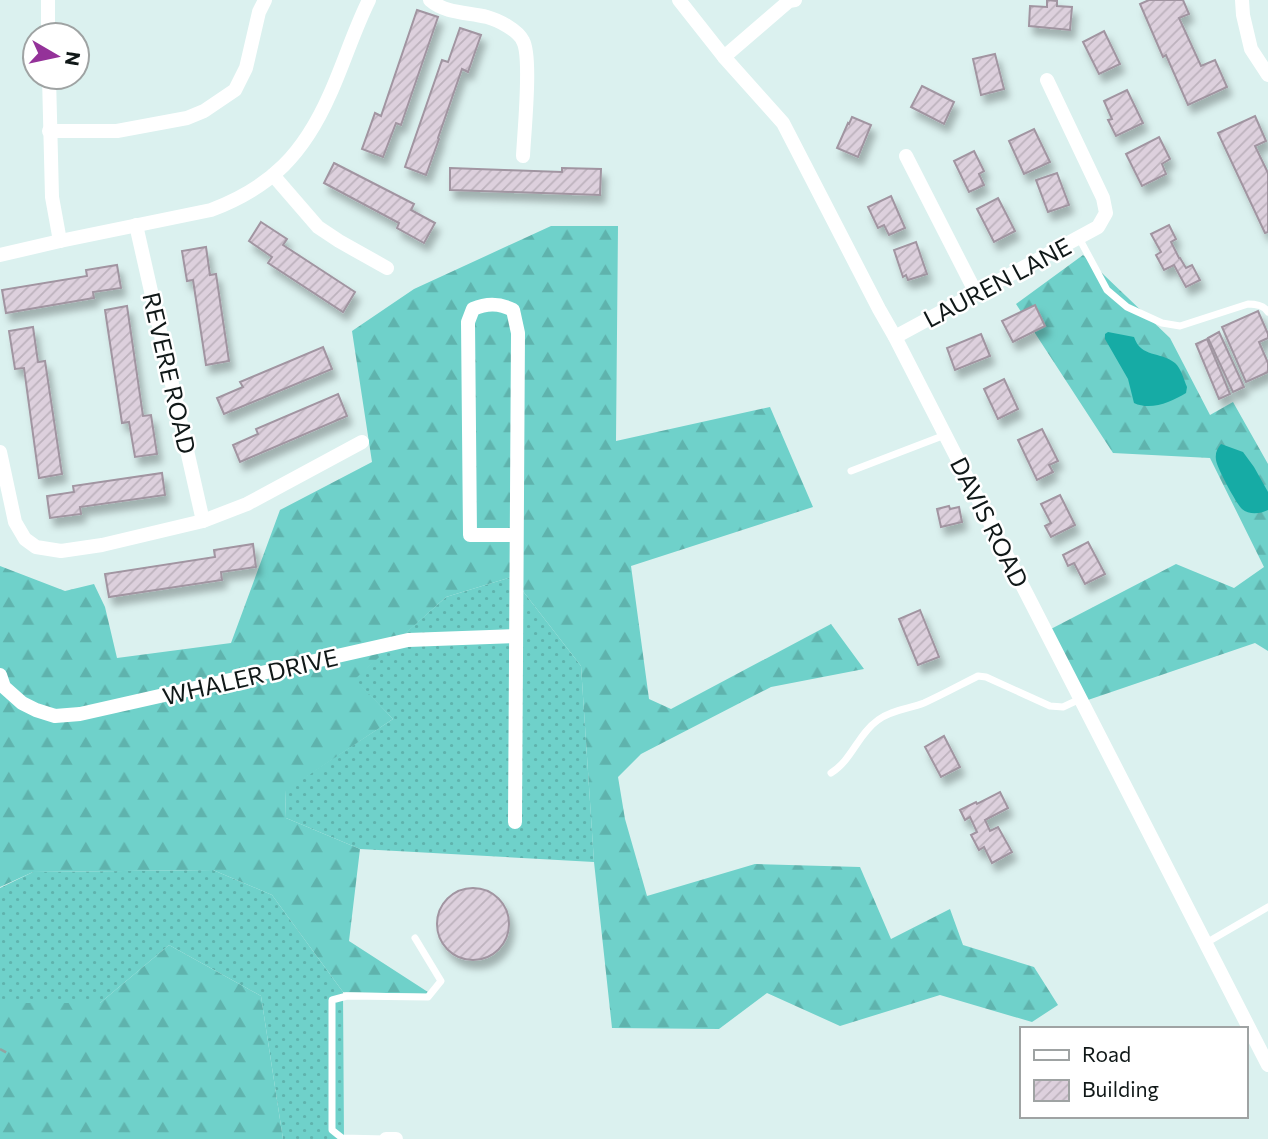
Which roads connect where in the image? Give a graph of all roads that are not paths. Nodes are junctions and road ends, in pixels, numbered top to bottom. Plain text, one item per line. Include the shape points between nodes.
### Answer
1 (48, 0) edge
2 (265, 0) edge
3 (369, 0) edge
4 (430, 0) edge
5 (679, 0) edge
6 (795, 0) edge
7 (1242, 0) edge
8 (48, 21) edge
9 (724, 57) junction
10 (1268, 75) edge
11 (1047, 80) dead end
12 (49, 91) edge
13 (49, 131) junction
14 (523, 156) dead end
15 (906, 156) dead end
16 (273, 175) junction
17 (136, 225) junction
18 (1079, 238) junction
19 (60, 241) junction
20 (0, 255) edge
21 (387, 268) dead end
22 (976, 293) junction
23 (1268, 312) edge
24 (895, 337) junction
25 (946, 435) junction
26 (362, 442) dead end
27 (0, 452) edge
28 (851, 471) dead end
29 (203, 521) junction
30 (516, 535) junction
31 (516, 636) junction
32 (0, 675) edge
33 (1080, 698) junction
34 (831, 773) dead end
35 (515, 822) dead end
36 (1268, 907) edge
37 (415, 938) dead end
38 (1206, 943) junction
39 (1268, 1065) edge
40 (386, 1139) edge
41 (396, 1139) edge

1 - 8 street
2 - 13 street via 236,90 204,111 117,131
3 - 16 street via 313,128 293,158
4 - 14 street via 454,12 489,17 523,40 527,64
5 - 9 street, DAVIS ROAD
6 - 9 street
7 - 10 street via 1251,50
9 - 24 street, DAVIS ROAD via 783,123
11 - 18 street, LAUREN LANE via 1103,198 1106,213 1098,227
12 - 13 street
13 - 19 street via 51,197
15 - 22 street
16 - 17 street via 211,210
16 - 21 street via 318,227
17 - 19 street
17 - 29 street, REVERE ROAD
18 - 22 street, LAUREN LANE
18 - 23 lane via 1107,290 1127,307 1162,323 1181,326 1248,304 1258,304
19 - 20 street
22 - 24 street, LAUREN LANE
24 - 25 street, DAVIS ROAD
25 - 28 lane
25 - 33 street, DAVIS ROAD
26 - 29 street via 247,504
27 - 29 street via 15,522 36,547 61,551 102,545
30 - 30 street via 518,333 513,310 483,305 473,309 468,322 470,535
30 - 31 street
31 - 32 street, WHALER DRIVE via 408,640 55,716 22,703 4,687
31 - 35 street
33 - 34 lane via 1063,707 1050,706 978,676 922,704 881,717
33 - 38 street, DAVIS ROAD
36 - 38 lane
37 - 40 lane via 441,981 428,997 347,996 332,1000 332,1130 342,1138
38 - 39 street, DAVIS ROAD
40 - 41 street

